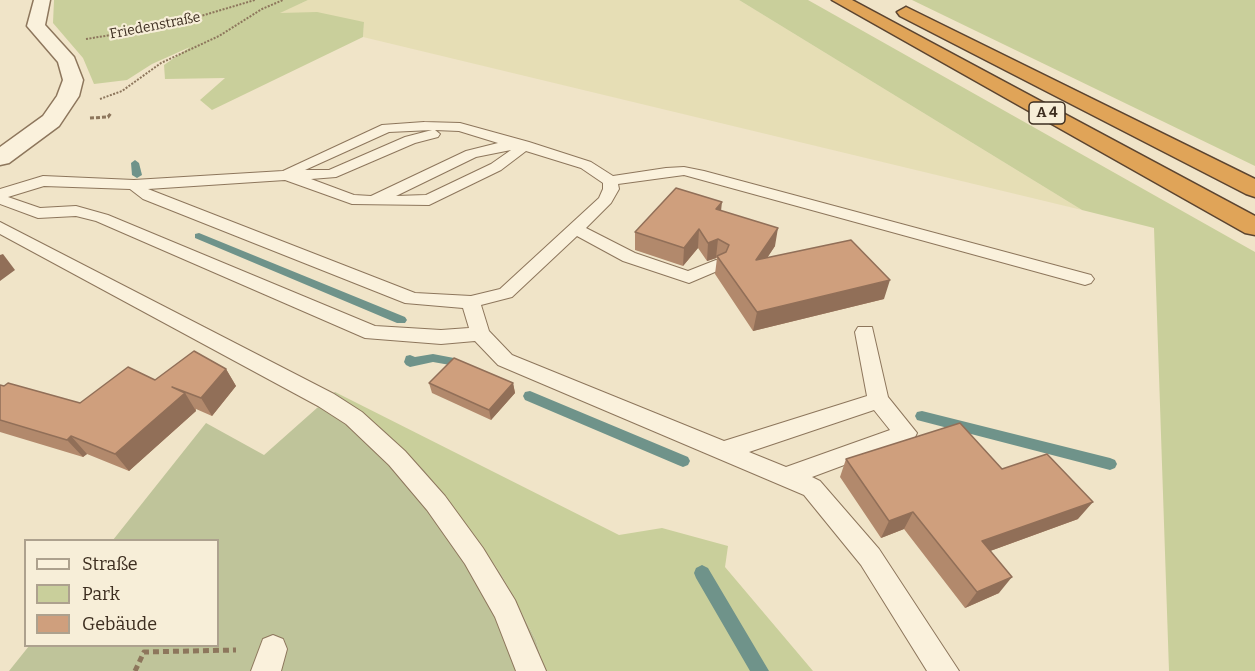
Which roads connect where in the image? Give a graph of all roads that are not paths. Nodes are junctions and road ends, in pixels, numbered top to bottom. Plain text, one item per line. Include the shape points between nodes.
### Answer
1 (42, 0) edge
2 (840, 0) edge
3 (884, 0) edge
4 (524, 145) junction
5 (0, 158) edge
6 (286, 175) junction
7 (610, 181) junction
8 (134, 185) junction
9 (1255, 189) edge
10 (0, 194) edge
11 (0, 199) edge
12 (373, 201) junction
13 (0, 227) edge
14 (1255, 227) edge
15 (576, 229) junction
16 (716, 266) edge
17 (1085, 279) dead end
18 (471, 302) junction
19 (865, 332) dead end
20 (480, 334) junction
21 (878, 400) junction
22 (723, 451) junction
23 (785, 477) junction
24 (531, 671) edge
25 (944, 671) edge

1 - 5 street via 36,26 67,61 73,80 51,122
2 - 14 highway, A 4
3 - 9 highway, A 4
4 - 6 lane via 460,127 387,128
4 - 7 lane via 586,165
4 - 12 lane via 471,154
4 - 12 lane via 496,167 429,200
6 - 8 lane
6 - 12 lane via 352,200
7 - 15 lane via 611,189 605,200
7 - 17 lane via 666,172 704,175
8 - 10 lane via 43,181
8 - 18 lane via 148,196 412,299
11 - 20 lane via 38,213 76,211 102,218 372,333 441,337
13 - 24 lane via 354,418 436,502 474,556 505,609
15 - 16 lane via 629,257 689,277
15 - 18 lane via 506,292
18 - 20 lane
19 - 21 lane
20 - 22 lane via 505,360
21 - 22 lane
21 - 23 lane via 906,433
22 - 23 lane
23 - 25 lane via 812,488 870,557

